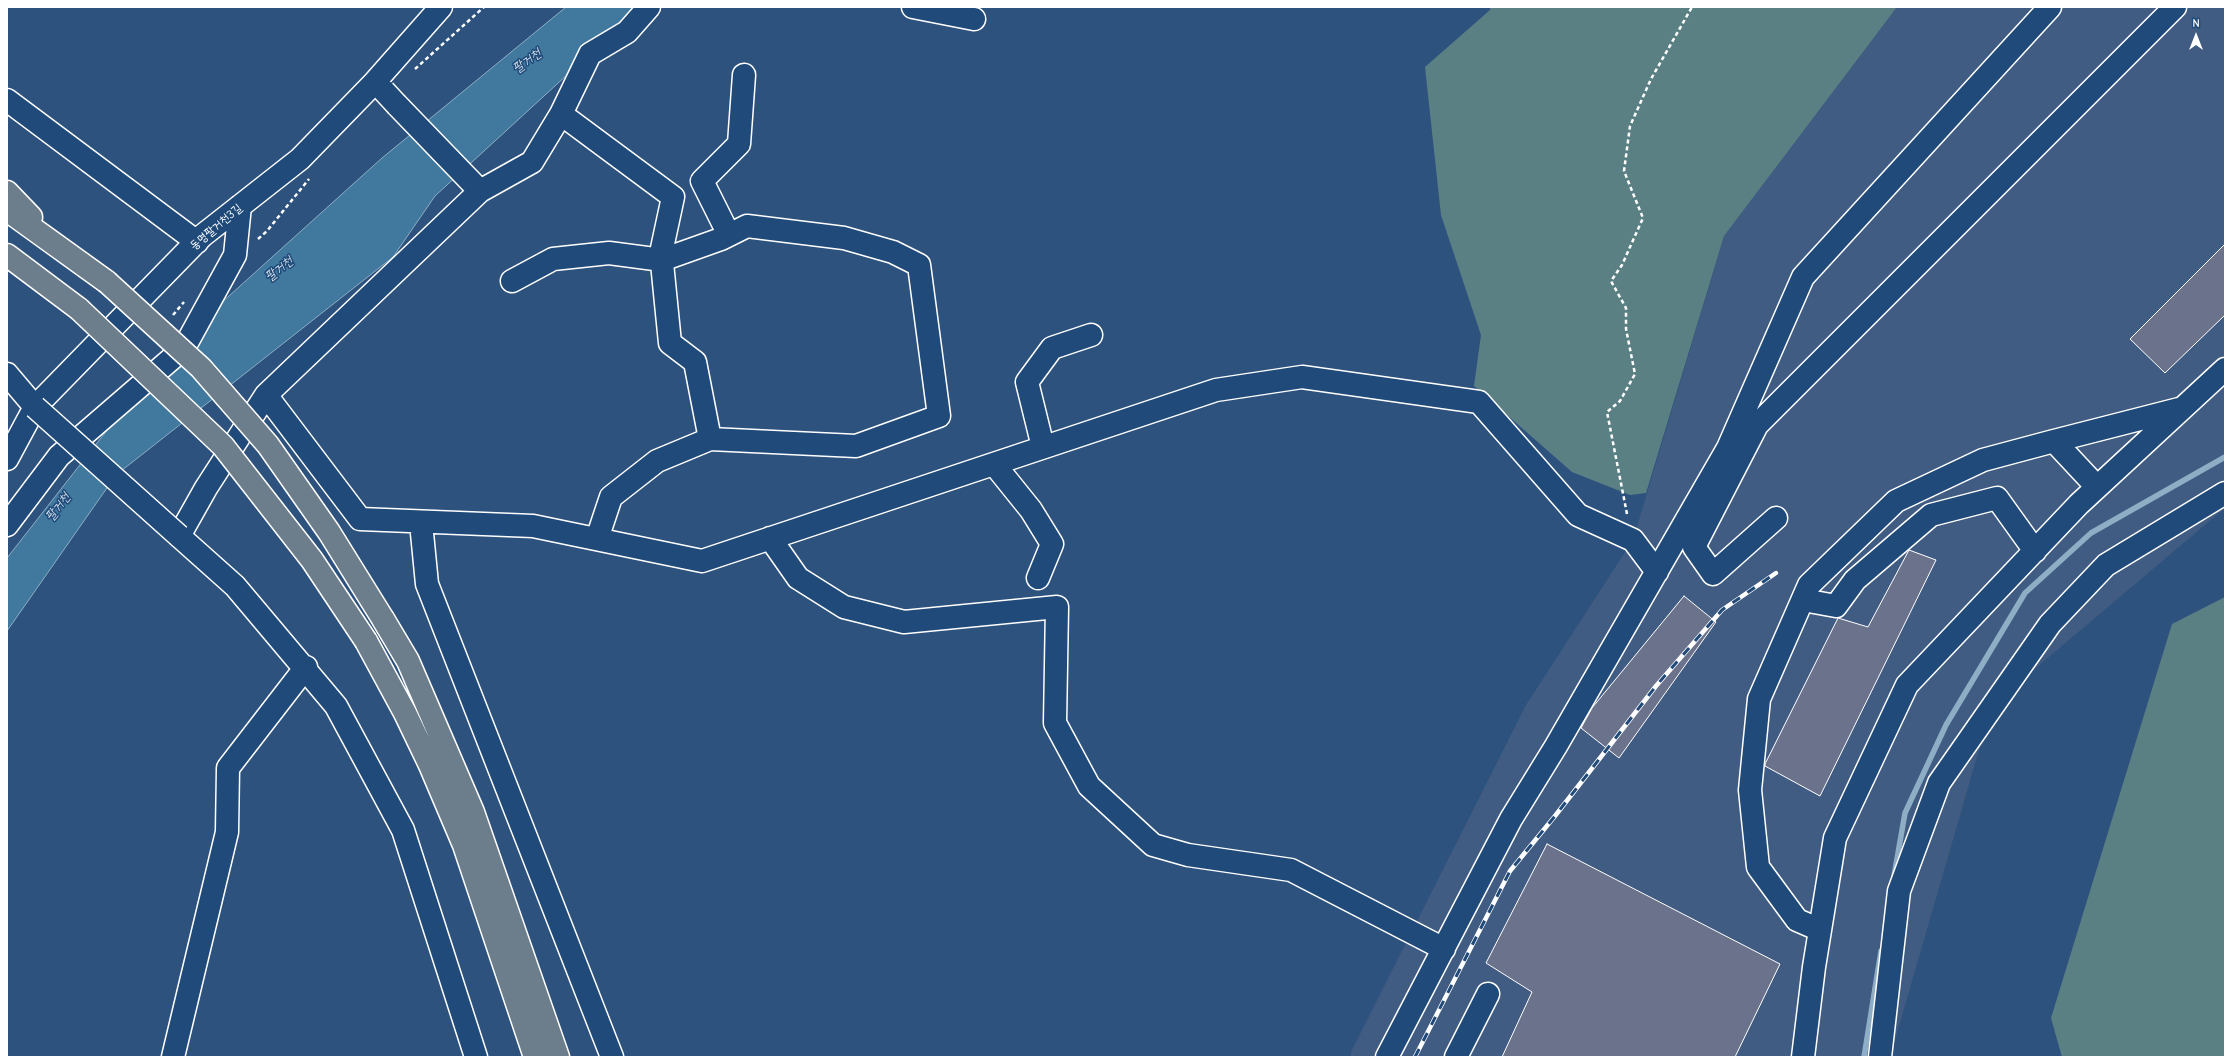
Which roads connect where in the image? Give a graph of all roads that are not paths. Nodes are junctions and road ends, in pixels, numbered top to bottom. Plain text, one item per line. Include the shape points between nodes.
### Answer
1 (441, 7) edge
2 (648, 7) edge
3 (913, 7) edge
4 (2050, 7) edge
5 (2176, 7) edge
6 (974, 18) dead end
7 (744, 75) dead end
8 (385, 94) junction
9 (7, 100) edge
10 (560, 114) junction
11 (480, 191) junction
12 (7, 192) edge
13 (240, 206) junction
14 (7, 210) edge
15 (729, 235) junction
16 (197, 242) junction
17 (57, 245) junction
18 (12, 259) edge
19 (662, 260) junction
20 (512, 281) dead end
21 (1091, 335) dead end
22 (2225, 369) edge
23 (7, 374) edge
24 (266, 395) junction
25 (34, 407) junction
26 (2182, 408) junction
27 (710, 439) junction
28 (2054, 441) junction
29 (1043, 447) junction
30 (7, 459) edge
31 (994, 464) junction
32 (2098, 487) junction
33 (2225, 493) edge
34 (1776, 518) dead end
35 (421, 523) junction
36 (7, 525) edge
37 (179, 536) junction
38 (770, 538) junction
39 (597, 539) junction
40 (2035, 551) junction
41 (1657, 572) junction
42 (1038, 578) dead end
43 (1803, 600) junction
44 (306, 667) junction
45 (1820, 930) junction
46 (1444, 948) junction
47 (1488, 994) dead end
48 (173, 1057) edge
49 (476, 1057) edge
50 (535, 1057) edge
51 (558, 1057) edge
52 (612, 1057) edge
53 (1387, 1057) edge
54 (1456, 1057) edge
55 (1803, 1057) edge
56 (1880, 1057) edge

1 - 8 street, 동명팔거천3길 via 392,64
2 - 10 street via 627,32 590,54
3 - 6 street
4 - 41 street via 1803,277 1728,448
5 - 34 street via 1757,426 1694,547 1713,574
7 - 15 street via 738,144 702,181
8 - 11 street
8 - 13 street, 동명팔거천3길
9 - 16 street
10 - 11 street via 532,162
10 - 19 street via 673,197 661,253
11 - 24 street
12 - 17 highway
13 - 16 street, 동명팔거천3길
13 - 36 street via 235,255 184,348 59,456
14 - 17 highway
15 - 19 street
15 - 27 street via 748,226 844,238 893,252 919,265 939,416 856,446
16 - 25 street, 동명팔거천3길
17 - 51 highway, bridge via 107,282 202,368 268,445 329,532 383,618 408,661 473,812
18 - 50 highway, bridge via 79,309 223,446 308,554 340,600 405,712 430,765 464,845
19 - 20 street via 609,253 553,259
19 - 27 street via 670,343 695,362
21 - 29 street via 1052,348 1027,382
22 - 26 street
23 - 25 street
24 - 35 street via 360,519
24 - 37 street via 206,488
25 - 30 street, 동명팔거천3길
25 - 37 street, bridge
26 - 28 street
26 - 32 street
27 - 39 street via 657,461 611,497
28 - 32 street
28 - 43 street via 1983,460 1896,501 1810,585
29 - 31 street
29 - 41 street via 1216,390 1302,377 1479,402 1578,515 1633,540
31 - 38 street
31 - 42 street via 1031,510 1052,544
32 - 40 street
33 - 56 street via 2106,565 2050,624 1939,783 1900,891
35 - 39 street via 533,526
35 - 52 street via 427,584
37 - 44 street via 235,586
38 - 39 street via 702,561
38 - 46 street via 798,578 844,608 904,622 1057,608 1055,723 1089,786 1153,845 1188,855 1291,870
40 - 43 street via 1997,498 1930,515 1855,580 1836,606
40 - 45 street via 1907,685 1835,838
41 - 46 street via 1512,818
43 - 45 street via 1759,699 1750,790 1758,867 1797,920
44 - 48 street via 228,768 227,832
44 - 49 street via 336,706 402,830
45 - 55 street
46 - 53 street
47 - 54 street

